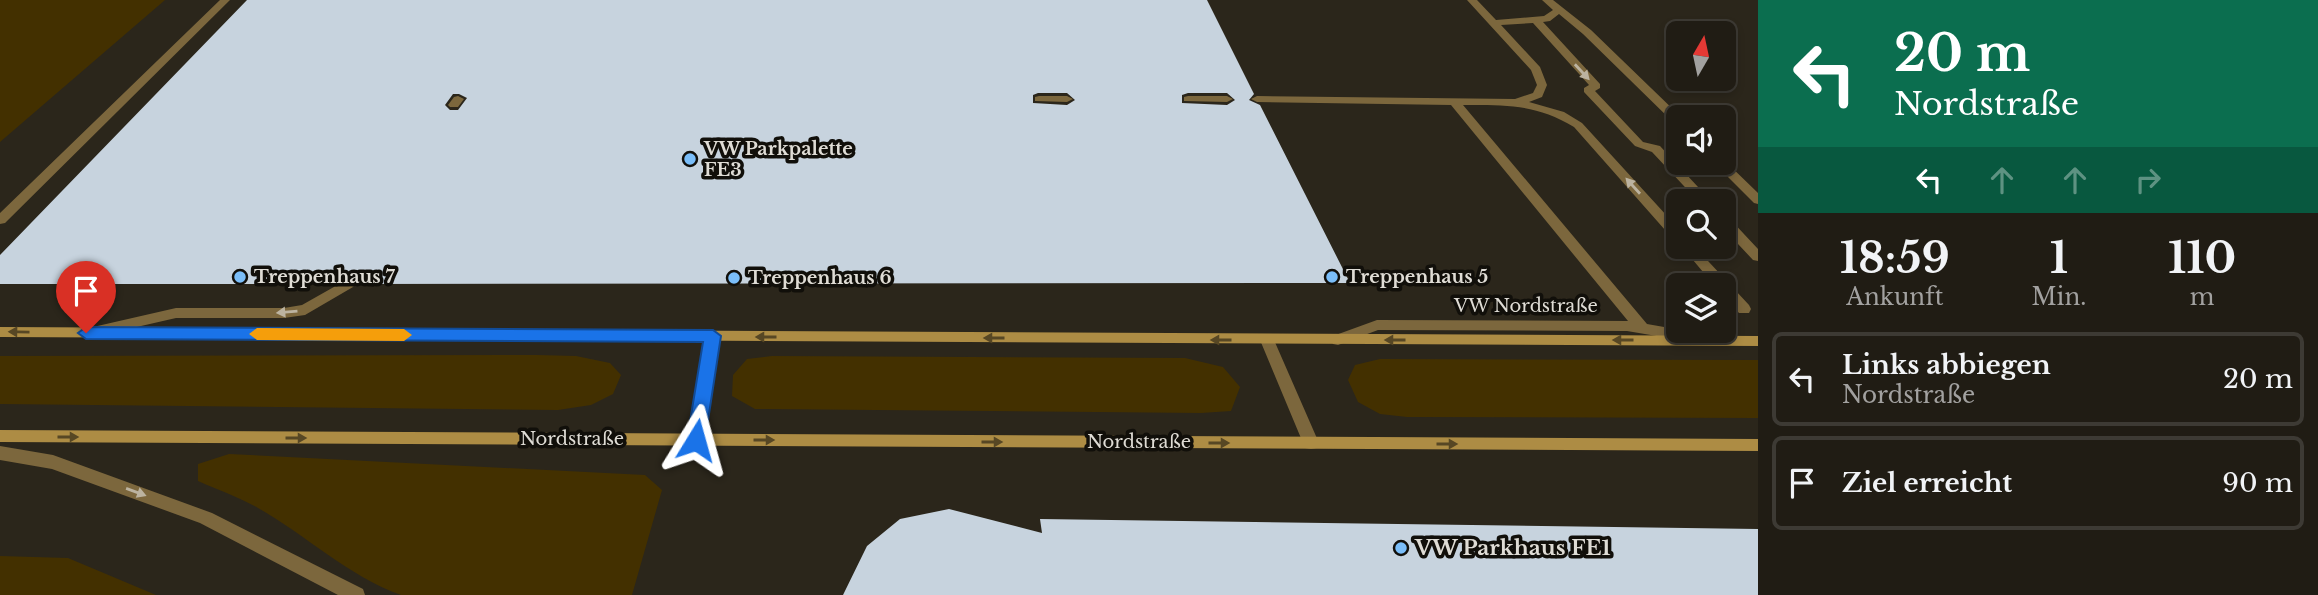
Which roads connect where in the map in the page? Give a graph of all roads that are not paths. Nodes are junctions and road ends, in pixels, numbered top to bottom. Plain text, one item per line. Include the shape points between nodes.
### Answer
1 (226, 0) edge
2 (1472, 0) edge
3 (1547, 0) edge
4 (1560, 9) junction
5 (1537, 21) junction
6 (1494, 23) junction
7 (1039, 99) dead end
8 (1067, 99) dead end
9 (1188, 99) dead end
10 (1221, 99) dead end
11 (1257, 99) dead end
12 (1454, 101) junction
13 (1518, 102) junction
14 (1666, 109) edge
15 (1732, 175) edge
16 (1694, 189) edge
17 (1758, 200) edge
18 (0, 220) edge
19 (1666, 223) edge
20 (1736, 234) edge
21 (1758, 257) edge
22 (1699, 259) edge
23 (1711, 273) edge
24 (348, 284) dead end
25 (1736, 300) edge
26 (1744, 309) dead end
27 (1643, 328) junction
28 (0, 332) edge
29 (1666, 332) edge
30 (86, 333) junction
31 (713, 336) junction
32 (1267, 340) junction
33 (1338, 340) junction
34 (1654, 340) junction
35 (1666, 340) edge
36 (1736, 341) edge
37 (1758, 341) edge
38 (0, 436) edge
39 (696, 440) junction
40 (1311, 443) junction
41 (1758, 445) edge
42 (0, 453) edge
43 (356, 595) edge

1 - 18 street
2 - 6 street
3 - 4 street
4 - 5 street
4 - 14 street
5 - 6 street
5 -> 16 street via 1596,86 1588,90 1639,144 1656,149
6 - 13 street via 1536,69 1542,85 1538,96
7 - 8 street
9 - 10 street
11 - 12 street
12 - 13 street
12 - 27 street
19 -> 13 street via 1578,125 1560,114
15 - 17 street
20 - 21 street
22 - 23 street
24 -> 30 street via 305,310 176,313
25 - 26 street
27 - 29 street, VW Nordstraße
27 - 33 street, VW Nordstraße via 1377,325
27 - 34 street
30 -> 28 street
30 - 31 street
32 -> 31 street
31 - 39 street
32 - 33 street
32 - 40 street
34 -> 33 street
34 - 35 street
36 - 37 street
38 -> 39 street, Nordstraße
39 -> 40 street, Nordstraße
40 -> 41 street, Nordstraße
42 -> 43 street via 54,463 206,518

